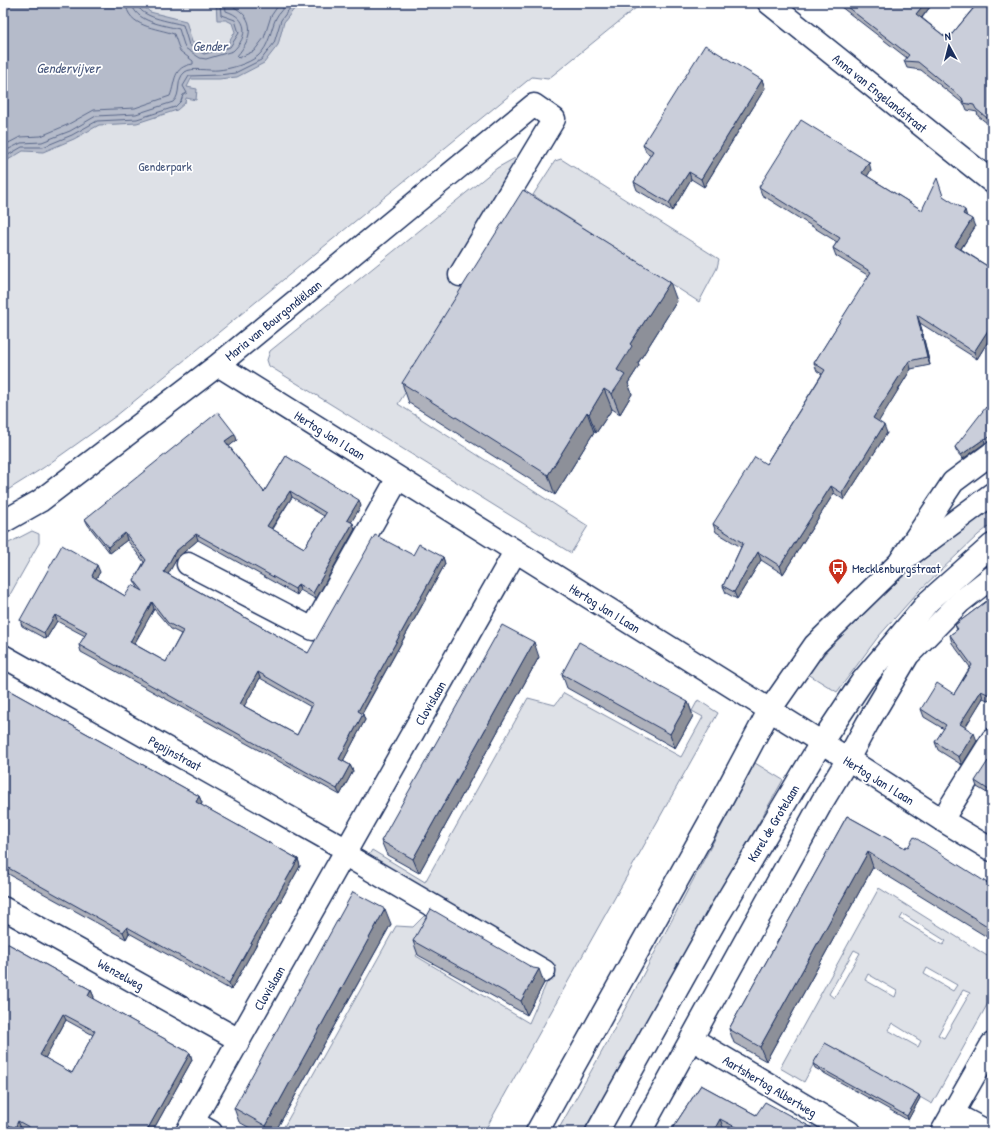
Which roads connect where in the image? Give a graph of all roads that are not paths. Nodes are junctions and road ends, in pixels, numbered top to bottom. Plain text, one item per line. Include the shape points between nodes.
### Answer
1 (769, 3) edge
2 (992, 182) edge
3 (460, 275) dead end
4 (218, 365) junction
5 (992, 453) edge
6 (398, 478) junction
7 (992, 494) edge
8 (3, 522) edge
9 (992, 545) edge
10 (516, 552) junction
11 (899, 563) junction
12 (188, 564) dead end
13 (992, 577) edge
14 (3, 656) edge
15 (769, 711) junction
16 (992, 740) edge
17 (821, 743) junction
18 (848, 759) junction
19 (942, 820) junction
20 (992, 850) edge
21 (346, 852) junction
22 (3, 908) edge
23 (544, 971) dead end
24 (692, 1039) junction
25 (239, 1040) junction
26 (992, 1044) edge
27 (952, 1113) junction
28 (197, 1129) edge
29 (537, 1132) edge
30 (597, 1132) edge
31 (640, 1132) edge
32 (849, 1132) edge
33 (942, 1132) edge
34 (988, 1132) edge

1 - 2 street, Anna van Engelandstraat
3 - 4 street, Maria van Bourgondiëlaan via 554,119 534,105
4 - 6 street, Hertog Jan I Laan
4 - 8 street, Maria van Bourgondiëlaan via 40,501
5 - 11 street via 953,482
6 - 10 street, Hertog Jan I Laan
6 - 12 street via 313,629
7 - 11 street
9 - 17 street, Karel de Grotelaan via 929,601 863,680
10 - 15 street, Hertog Jan I Laan
10 - 21 street, Clovislaan
11 - 15 street via 814,645
13 - 18 street via 960,602 908,655
14 - 21 street, Pepijnstraat
15 - 17 street, Hertog Jan I Laan
15 - 29 street
16 - 19 street
17 - 18 street, Hertog Jan I Laan
17 - 30 street, Karel de Grotelaan via 719,914
18 - 19 street, Hertog Jan I Laan
18 - 24 street
19 - 20 street, Hertog Jan I Laan
21 - 23 street
21 - 25 street, Clovislaan
22 - 25 street, Wenzelweg
24 - 31 street
24 - 32 street, Aartshertog Albertweg
25 - 28 street, Clovislaan
26 - 27 street
27 - 33 street
27 - 34 street

